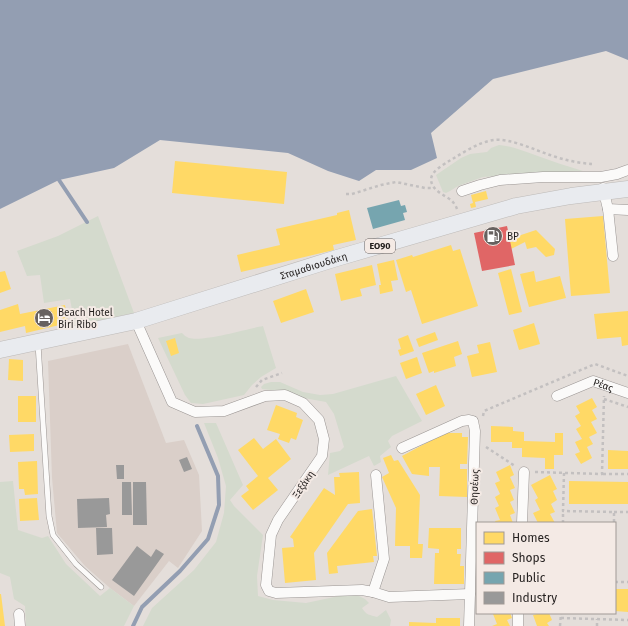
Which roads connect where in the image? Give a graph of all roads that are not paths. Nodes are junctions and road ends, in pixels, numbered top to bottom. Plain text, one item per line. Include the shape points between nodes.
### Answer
1 (628, 170) edge
2 (602, 185) junction
3 (628, 189) edge
4 (462, 190) dead end
5 (608, 209) junction
6 (628, 210) edge
7 (612, 256) dead end
8 (136, 321) junction
9 (38, 342) junction
10 (0, 350) edge
11 (628, 393) edge
12 (557, 396) dead end
13 (402, 448) dead end
14 (524, 472) road end
15 (376, 475) dead end
16 (522, 522) edge
17 (101, 587) dead end
18 (373, 592) junction
19 (470, 594) junction
20 (19, 614) dead end
21 (518, 614) edge
22 (20, 626) edge
23 (469, 626) edge
24 (518, 626) edge

1 - 2 street via 617,174
2 - 3 main road, Σταμαθιουδάκη / ΕΟ90
2 - 4 street via 543,177 500,180
2 - 5 street
2 - 8 main road, Σταμαθιουδάκη / ΕΟ90 via 571,196 516,206 330,260
5 - 6 street
5 - 7 street
8 - 9 main road, Σταμαθιουδάκη / ΕΟ90
8 - 18 street, Ξεξάκη via 172,402 195,412 224,411 265,396 285,395 303,403 319,420 324,439 322,456 278,520 271,535 266,585 269,591
9 - 10 main road, Σταμαθιουδάκη / ΕΟ90
9 - 17 lane via 52,535 76,564
11 - 12 street, Ρέας via 593,381
13 - 19 street, Θησέως via 462,421 473,421 475,430
14 - 16 street
15 - 18 street via 384,559
18 - 19 street, Ξεξάκη via 389,597
19 - 23 street, Θησέως
20 - 22 street
21 - 24 street

